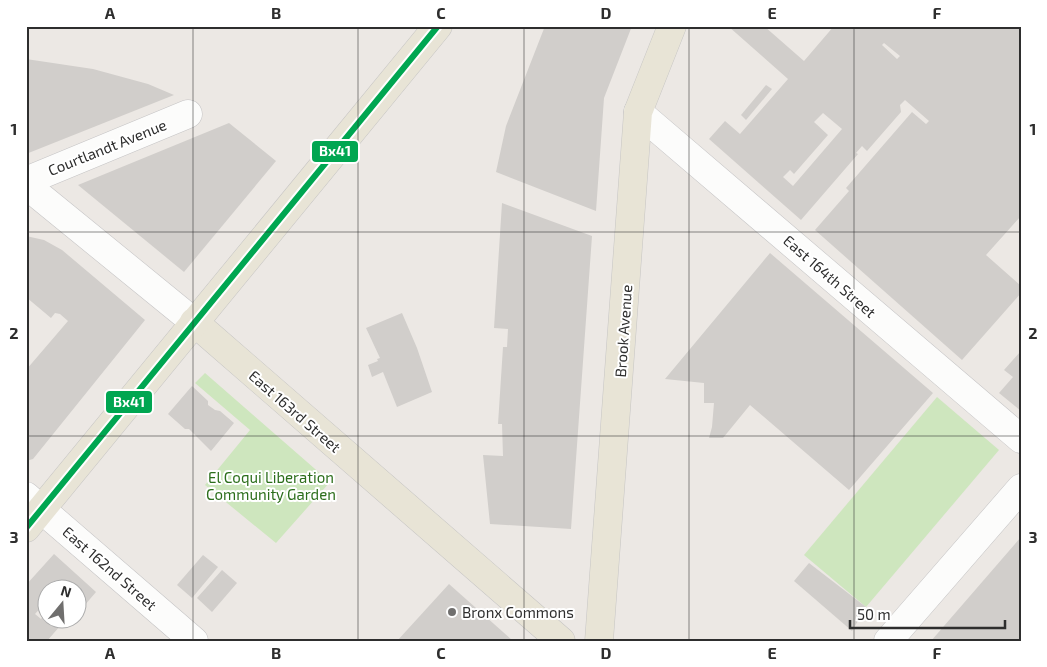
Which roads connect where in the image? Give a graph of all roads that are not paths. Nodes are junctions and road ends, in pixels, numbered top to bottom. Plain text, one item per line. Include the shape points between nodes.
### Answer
1 (438, 26) edge
2 (672, 26) edge
3 (638, 112) junction
4 (188, 114) dead end
5 (26, 180) edge
6 (26, 185) edge
7 (194, 322) junction
8 (1021, 439) edge
9 (1021, 488) edge
10 (31, 511) edge
11 (194, 641) edge
12 (561, 641) edge
13 (599, 641) edge
14 (888, 641) edge

1 - 7 main road
2 - 3 main road, Brook Avenue
3 - 8 street, East 164th Street
3 - 13 main road, Brook Avenue
4 - 5 street, Courtlandt Avenue
6 - 7 street, East 163rd Street
7 - 10 main road
7 - 12 main road, East 163rd Street
9 - 14 street
10 - 11 street, East 162nd Street

